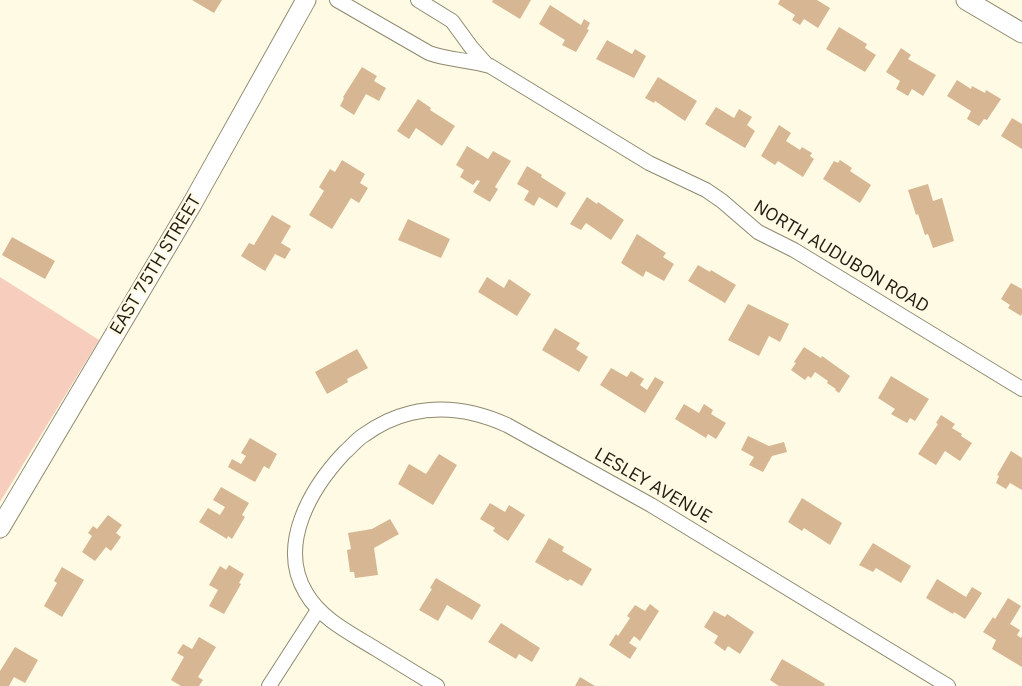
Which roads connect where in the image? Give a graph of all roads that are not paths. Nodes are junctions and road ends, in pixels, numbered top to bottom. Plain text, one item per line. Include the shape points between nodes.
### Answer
1 (306, 0) edge
2 (337, 0) edge
3 (418, 0) edge
4 (966, 0) edge
5 (987, 5) edge
6 (1022, 34) edge
7 (487, 65) junction
8 (1022, 389) edge
9 (0, 528) edge
10 (318, 610) junction
11 (269, 686) edge
12 (437, 686) edge
13 (948, 686) edge

1 - 9 street, EAST 75TH STREET via 192,204
2 - 7 street, NORTH AUDUBON ROAD via 429,53
3 - 7 street, NORTH AUDUBON ROAD via 452,21
4 - 5 street
5 - 6 street
7 - 8 street, NORTH AUDUBON ROAD via 649,163 706,190 758,232 794,250
10 - 11 street
10 - 12 street, LESLEY AVENUE
10 - 13 street, LESLEY AVENUE via 306,594 298,574 296,539 306,508 330,469 363,436 392,419 411,413 450,409 489,417 515,430 651,506

